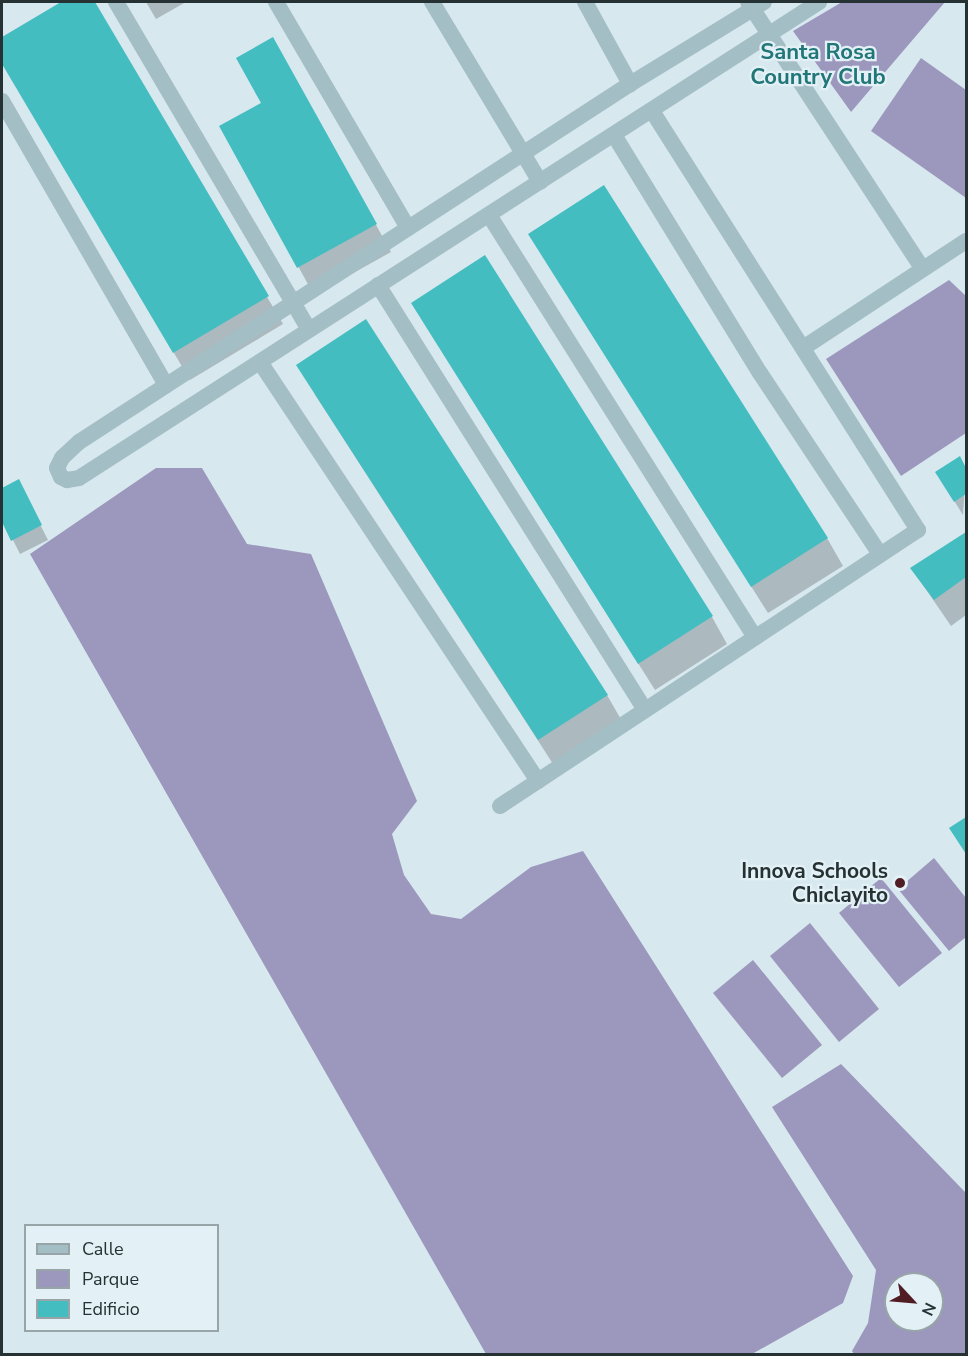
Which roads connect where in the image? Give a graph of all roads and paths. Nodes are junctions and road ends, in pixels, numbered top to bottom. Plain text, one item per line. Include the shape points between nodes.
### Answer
1 (116, 2) edge
2 (276, 2) edge
3 (432, 2) edge
4 (585, 2) edge
5 (819, 2) edge
6 (755, 4) edge
7 (770, 34) junction
8 (630, 84) junction
9 (2, 101) edge
10 (652, 111) junction
11 (614, 135) junction
12 (522, 154) junction
13 (540, 182) junction
14 (489, 214) junction
15 (408, 228) junction
16 (966, 241) edge
17 (923, 269) junction
18 (378, 285) junction
19 (292, 304) junction
20 (308, 328) junction
21 (803, 348) junction
22 (260, 362) junction
23 (166, 385) junction
24 (880, 554) junction
25 (755, 637) junction
26 (645, 710) junction
27 (538, 781) junction
28 (500, 806) dead end

1 - 19 street
2 - 15 street
3 - 12 street
4 - 8 street
5 - 7 street
6 - 7 street
6 - 8 street
7 - 10 street
7 - 17 street
8 - 12 street
9 - 23 street
10 - 11 street
10 - 21 street
11 - 13 street
11 - 24 street via 760,373
12 - 13 street
12 - 15 street
13 - 14 street
14 - 18 street
14 - 25 street
15 - 19 street
16 - 17 street
17 - 21 street
18 - 20 street
18 - 26 street
19 - 20 street
19 - 23 street
20 - 22 street
21 - 24 street via 918,530
22 - 23 street via 79,478 61,477 57,468 62,458 79,442
22 - 27 street
24 - 25 street
25 - 26 street
26 - 27 street
27 - 28 street

